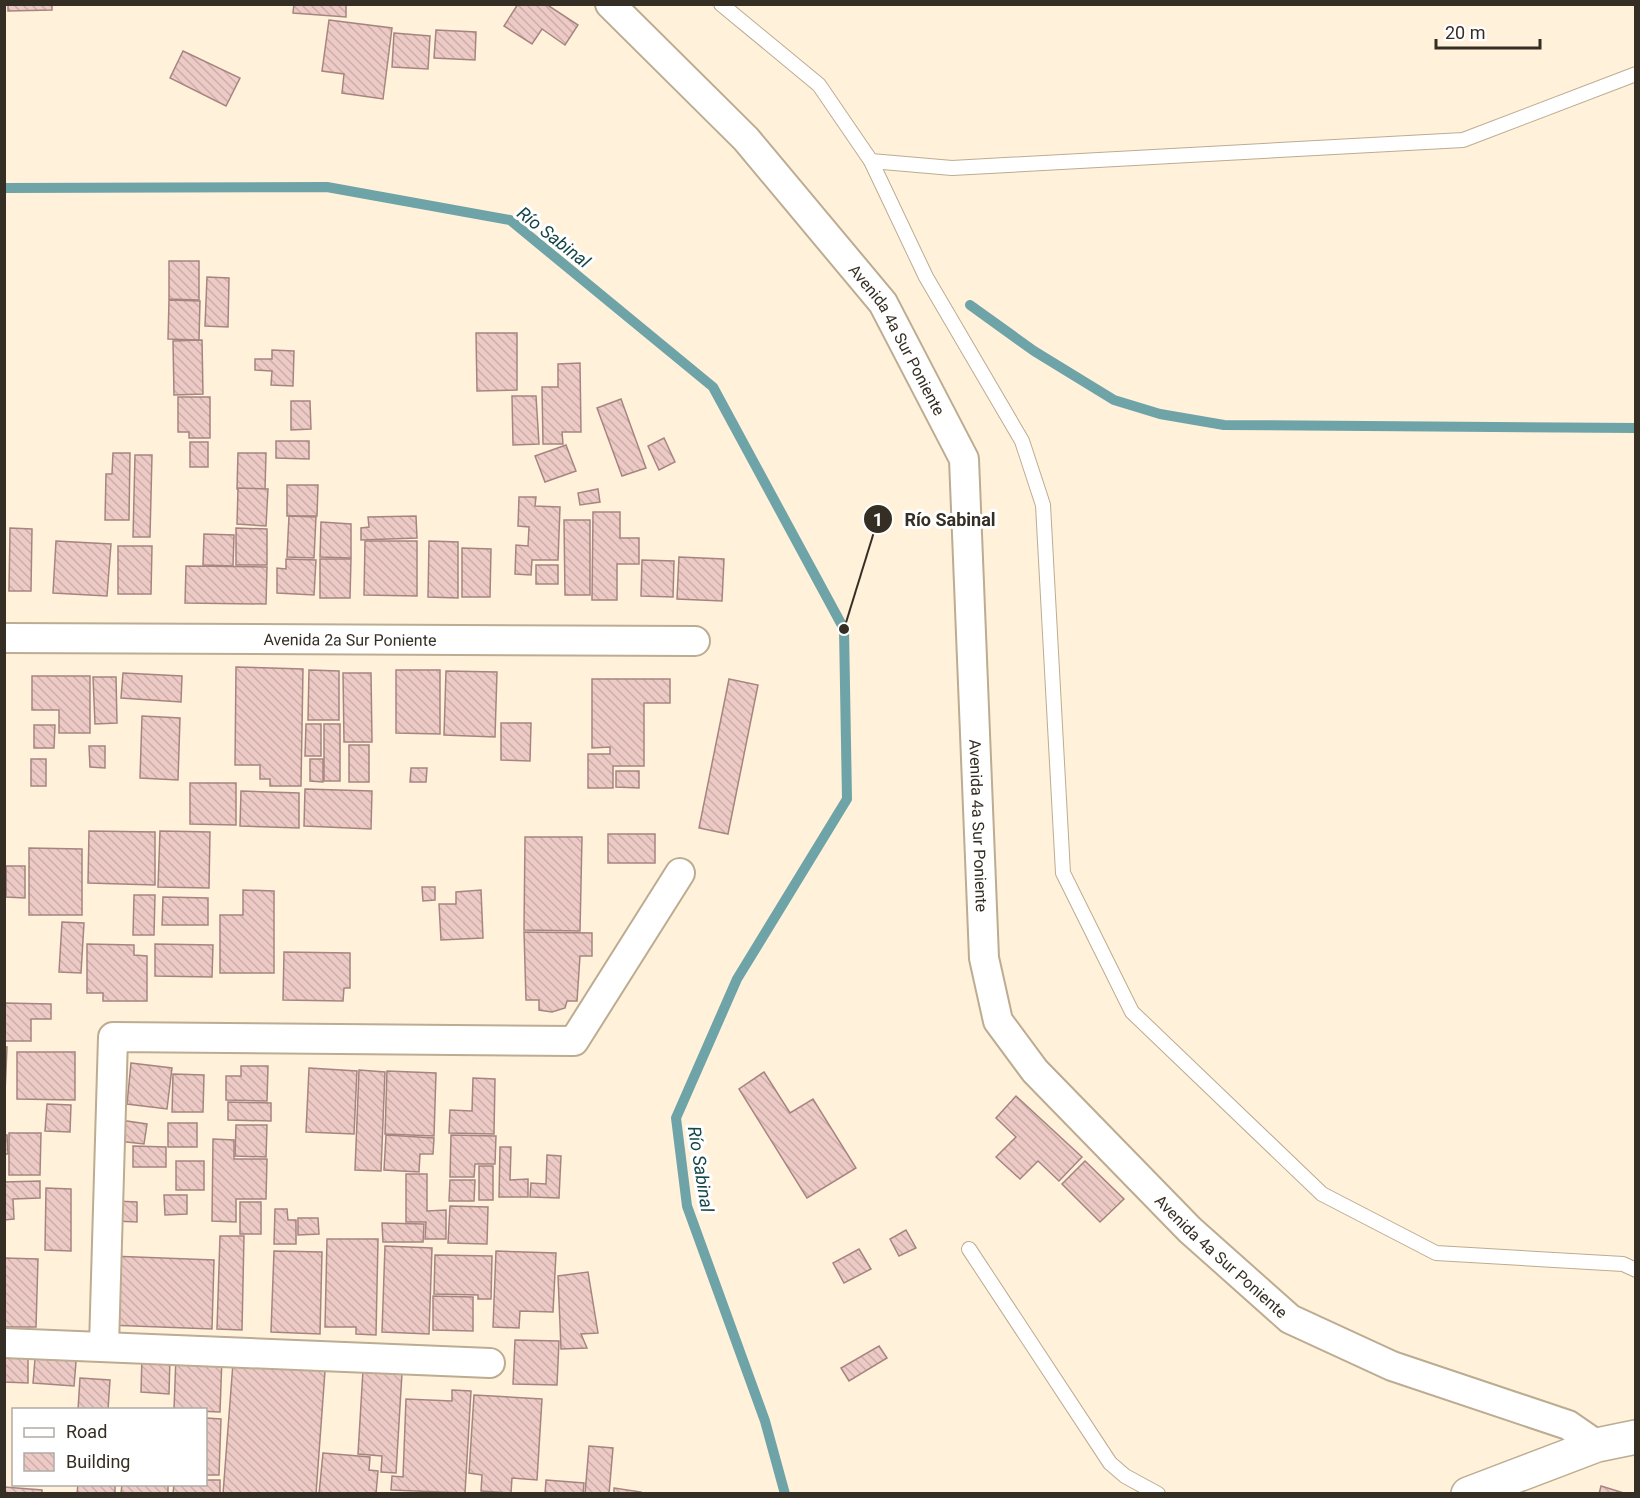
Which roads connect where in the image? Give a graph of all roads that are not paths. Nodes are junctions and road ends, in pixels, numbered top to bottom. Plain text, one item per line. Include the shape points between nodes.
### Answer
1 (610, 4) edge
2 (722, 4) edge
3 (1635, 74) edge
4 (871, 161) junction
5 (4, 638) edge
6 (696, 641) dead end
7 (680, 873) dead end
8 (969, 1249) dead end
9 (1635, 1270) edge
10 (4, 1343) edge
11 (104, 1346) junction
12 (490, 1363) dead end
13 (1635, 1437) edge
14 (1597, 1445) junction
15 (1158, 1494) edge
16 (1468, 1494) edge

1 - 14 street, Avenida 4a Sur Poniente via 746,139 883,303 964,459 984,958 998,1021 1035,1071 1190,1230 1290,1318 1392,1366 1568,1425
2 - 4 lane via 819,85
3 - 4 lane via 1463,140 952,168
4 - 9 lane via 926,277 1022,441 1042,505 1063,873 1132,1012 1322,1194 1436,1253 1623,1264
5 - 6 street, Avenida 2a Sur Poniente
7 - 11 street via 574,1041 113,1037
8 - 15 lane via 1110,1463
10 - 11 street
11 - 12 street
13 - 14 street
14 - 16 street

